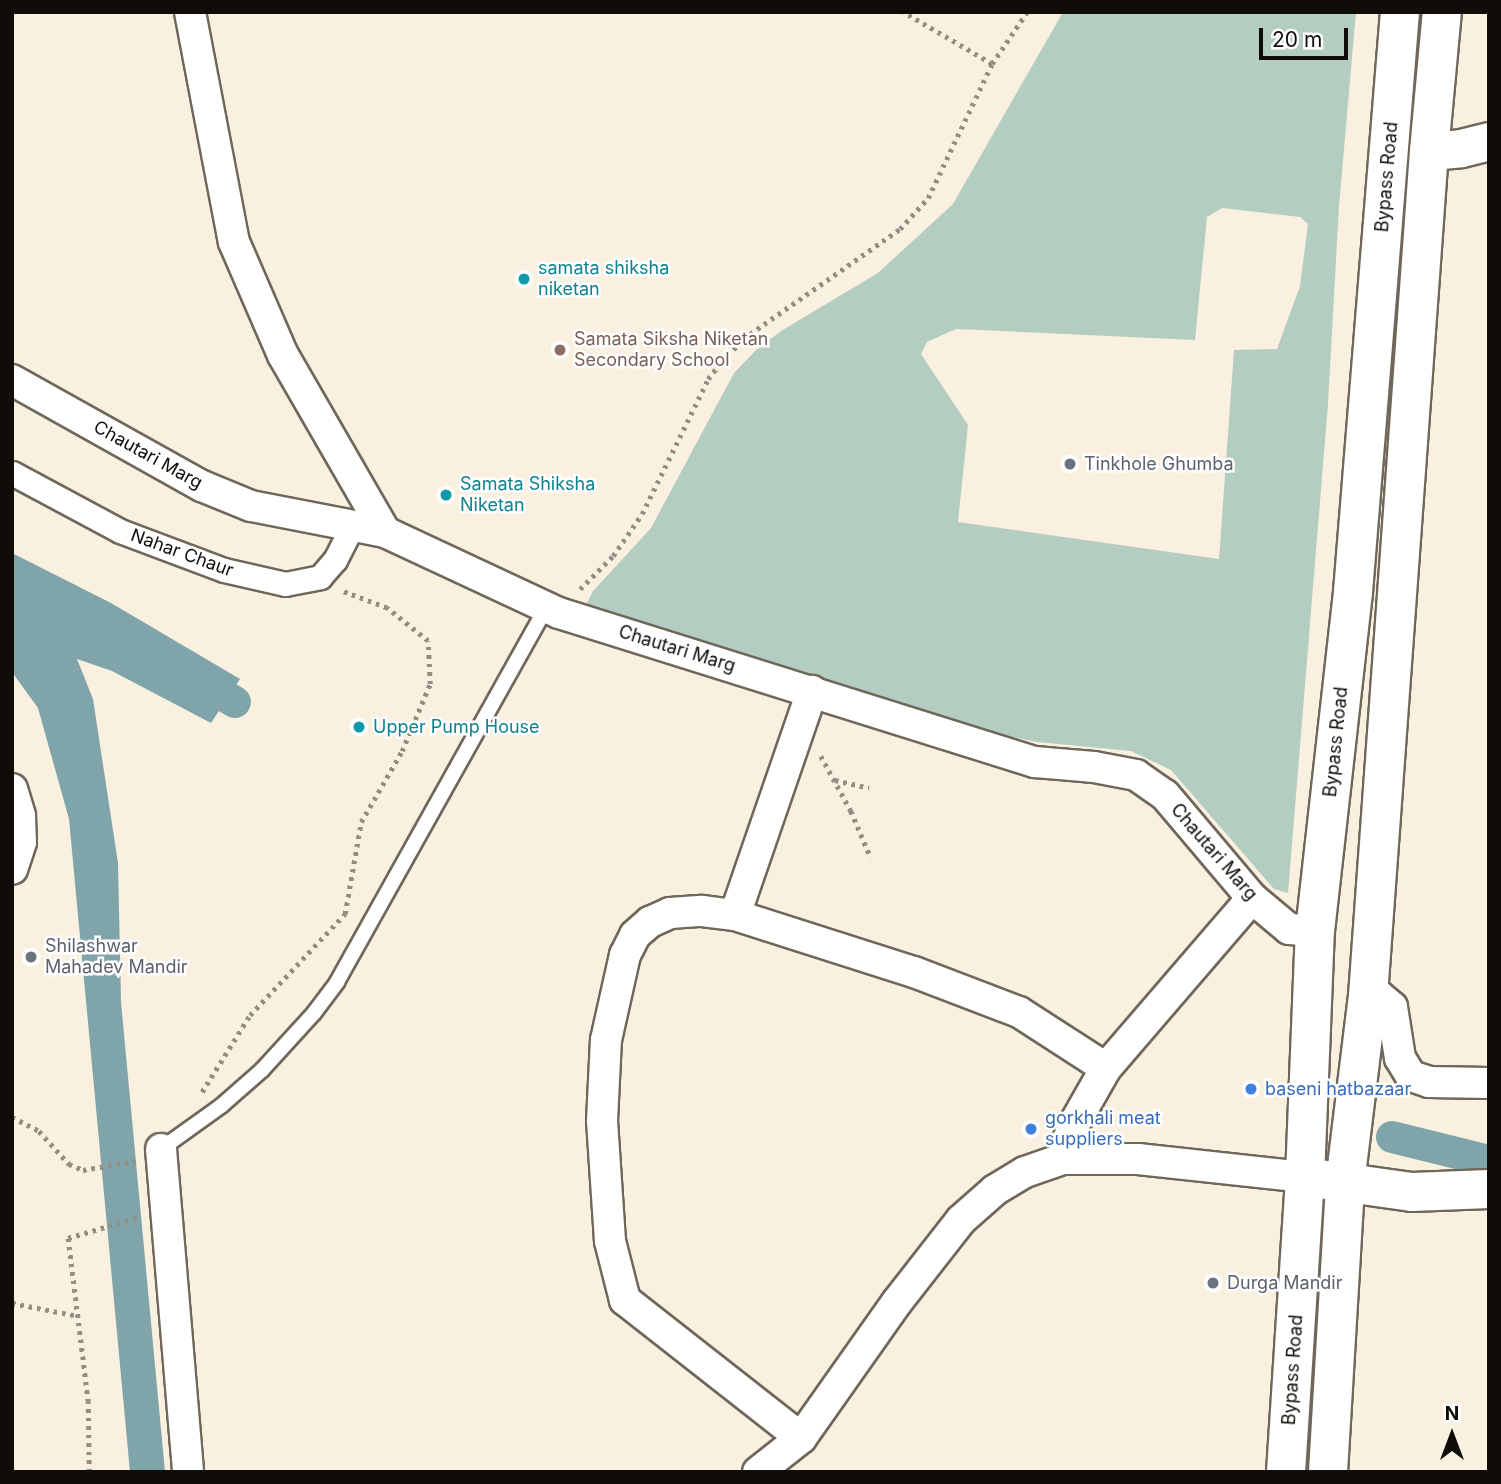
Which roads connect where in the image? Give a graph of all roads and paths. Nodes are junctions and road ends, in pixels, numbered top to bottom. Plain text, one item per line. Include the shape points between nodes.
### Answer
1 (190, 12) edge
2 (903, 12) edge
3 (1027, 12) edge
4 (1400, 12) edge
5 (1442, 12) edge
6 (992, 64) junction
7 (1489, 141) edge
8 (1429, 151) junction
9 (12, 380) edge
10 (12, 473) edge
11 (385, 532) junction
12 (348, 534) junction
13 (328, 570) junction
14 (553, 610) junction
15 (812, 691) junction
16 (817, 750) dead end
17 (834, 779) junction
18 (869, 788) dead end
19 (12, 789) edge
20 (871, 858) dead end
21 (12, 869) edge
22 (1252, 898) junction
23 (735, 915) junction
24 (1315, 931) junction
25 (1368, 996) junction
26 (1106, 1068) junction
27 (1489, 1083) edge
28 (196, 1099) dead end
29 (12, 1117) edge
30 (154, 1154) junction
31 (1062, 1159) junction
32 (1305, 1177) junction
33 (1345, 1183) junction
34 (1489, 1189) edge
35 (142, 1216) dead end
36 (12, 1303) edge
37 (78, 1316) junction
38 (801, 1437) junction
39 (89, 1472) edge
40 (188, 1472) edge
41 (758, 1472) edge
42 (1286, 1472) edge
43 (1328, 1472) edge

1 - 11 street via 234,242 283,355
2 - 6 path
3 - 6 path
4 - 24 main road, Bypass Road via 1353,592
5 - 8 main road
6 - 14 path via 928,198 900,229 727,355 708,379 642,514 613,556
7 - 8 street
8 - 25 main road
9 - 12 street, Chautari Marg via 202,486 251,506
10 - 13 street, Nahar Chaur via 120,531 223,570 285,584 320,577
11 - 12 street, Chautari Marg
11 - 14 street, Chautari Marg
12 - 13 street
13 - 28 path via 342,591 387,608 428,641 430,684 402,751 361,821 345,914 250,1015
14 - 15 street, Chautari Marg
14 - 30 lane via 337,982 262,1070
15 - 22 street, Chautari Marg via 1035,762 1136,775 1164,795
15 - 23 street
16 - 17 path
17 - 18 path
17 - 20 path
19 - 21 street via 21,842
22 - 24 street, Chautari Marg via 1289,929
22 - 26 street
23 - 26 street via 914,972 1018,1012
23 - 38 street via 670,913 635,935 625,955 606,1040 603,1094 610,1241 625,1300
24 - 32 main road, Bypass Road
25 - 27 street via 1379,996 1392,1007 1400,1058 1411,1076 1429,1082
25 - 33 main road
26 - 31 street via 1073,1126
29 - 30 path via 39,1130 69,1164 83,1170
30 - 40 street
31 - 32 street via 1138,1159
31 - 38 street via 995,1190 961,1220
32 - 33 main road
32 - 42 main road, Bypass Road
33 - 34 main road via 1412,1192
33 - 43 main road
35 - 37 path via 68,1238
36 - 37 path
37 - 39 path via 88,1402
38 - 41 street

